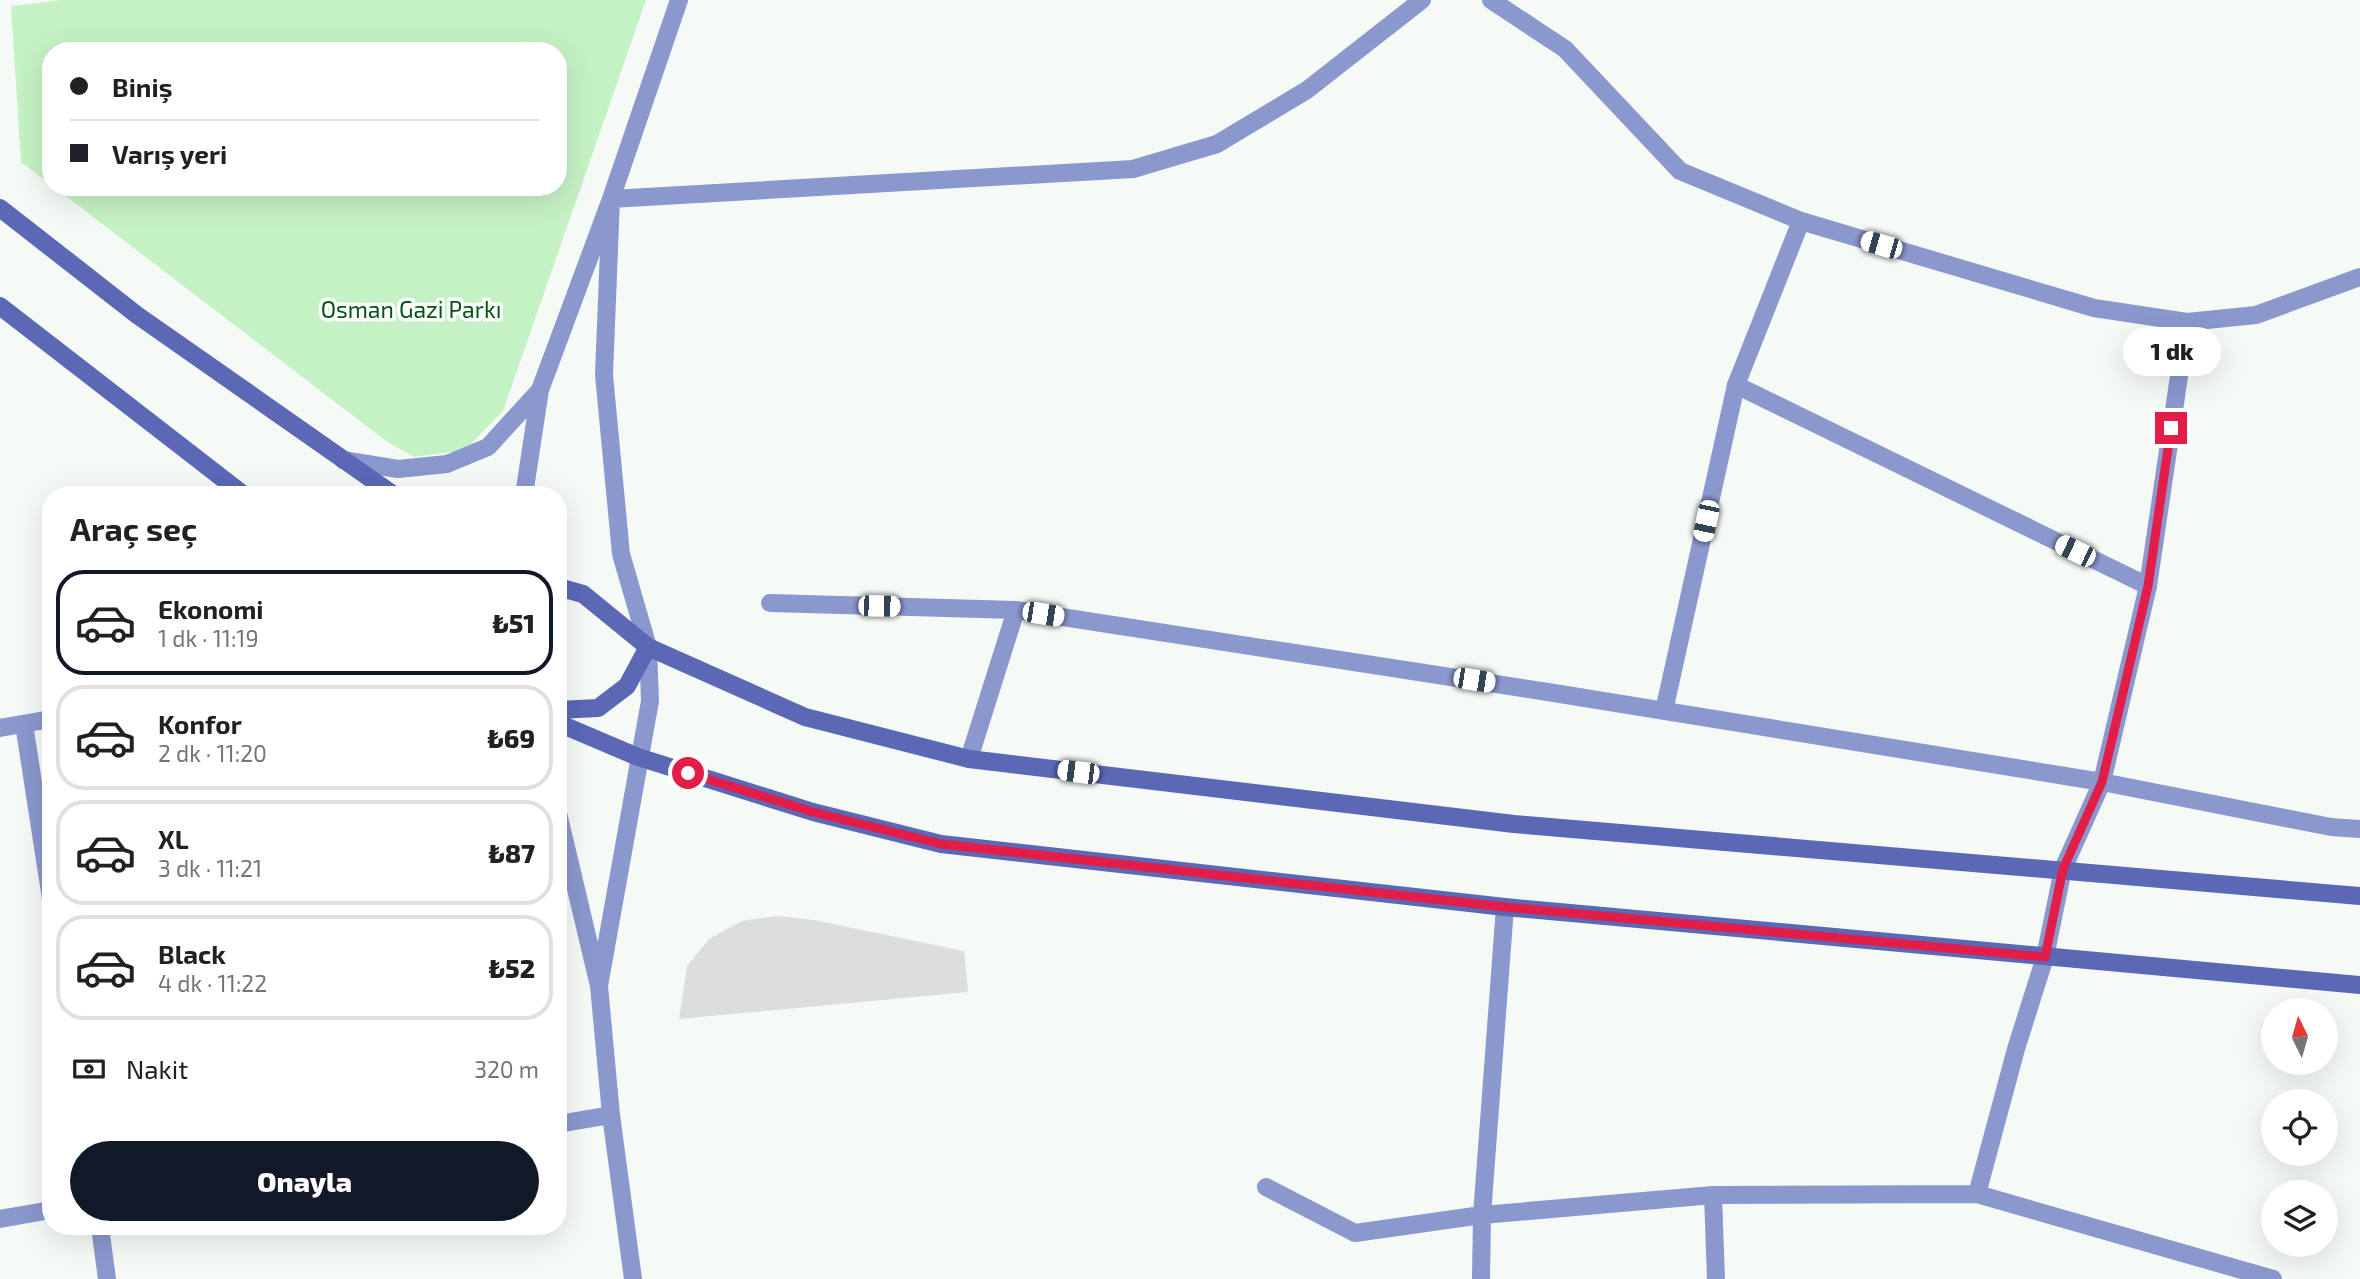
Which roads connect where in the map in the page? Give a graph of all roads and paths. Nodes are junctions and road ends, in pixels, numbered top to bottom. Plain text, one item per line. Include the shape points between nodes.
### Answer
1 (679, 0) edge
2 (1422, 0) edge
3 (1491, 0) edge
4 (611, 199) junction
5 (0, 208) edge
6 (1801, 222) junction
7 (2360, 277) edge
8 (0, 306) edge
9 (2187, 322) junction
10 (1736, 385) junction
11 (540, 390) junction
12 (341, 459) junction
13 (232, 486) edge
14 (381, 486) edge
15 (525, 486) edge
16 (2148, 586) junction
17 (567, 590) edge
18 (769, 603) dead end
19 (1016, 610) junction
20 (648, 647) junction
21 (567, 709) edge
22 (1664, 711) junction
23 (42, 721) edge
24 (24, 724) junction
25 (567, 727) edge
26 (0, 729) edge
27 (638, 757) junction
28 (969, 758) junction
29 (2102, 782) junction
30 (2360, 829) edge
31 (42, 841) edge
32 (567, 851) edge
33 (2063, 869) junction
34 (2360, 896) edge
35 (1505, 907) junction
36 (2045, 957) junction
37 (2360, 985) edge
38 (599, 986) junction
39 (611, 1115) junction
40 (567, 1122) edge
41 (1266, 1187) dead end
42 (1977, 1194) junction
43 (1713, 1195) junction
44 (42, 1212) edge
45 (1482, 1215) junction
46 (0, 1219) edge
47 (101, 1235) edge
48 (107, 1279) edge
49 (633, 1279) edge
50 (1481, 1279) edge
51 (1716, 1279) edge
52 (2273, 1279) edge

1 - 4 street
2 - 4 street via 1307,90 1217,144 1133,169
3 - 6 street via 1565,49 1680,171
4 - 11 street
4 - 20 street via 604,375 621,554
5 - 12 main road via 136,315
6 - 9 street via 2094,308
6 - 10 street
7 - 9 street via 2256,314
8 - 13 main road
9 - 16 street
10 - 16 street
10 - 22 street
11 - 12 street via 488,447 447,464 398,469
11 - 15 street
12 - 14 main road
16 - 29 street
17 - 20 main road via 583,594
18 - 19 street
19 - 22 street
19 - 28 street
20 - 21 main road via 627,686 598,708
20 - 27 street via 650,701
20 - 28 main road via 805,717
22 - 29 street
23 - 24 street
24 - 26 street
24 - 31 street
25 - 27 main road
27 - 35 main road via 813,812 941,844
27 - 38 street
28 - 33 main road via 1514,824
29 - 30 street via 2331,828
29 - 33 street
32 - 38 street
33 - 34 main road
33 - 36 street
35 - 36 main road
35 - 45 street
36 - 37 main road
36 - 42 street
38 - 39 street
39 - 40 street
39 - 49 street
41 - 45 street via 1355,1233
42 - 43 street
42 - 52 street
43 - 45 street
43 - 51 street
44 - 46 street
45 - 50 street
47 - 48 street

